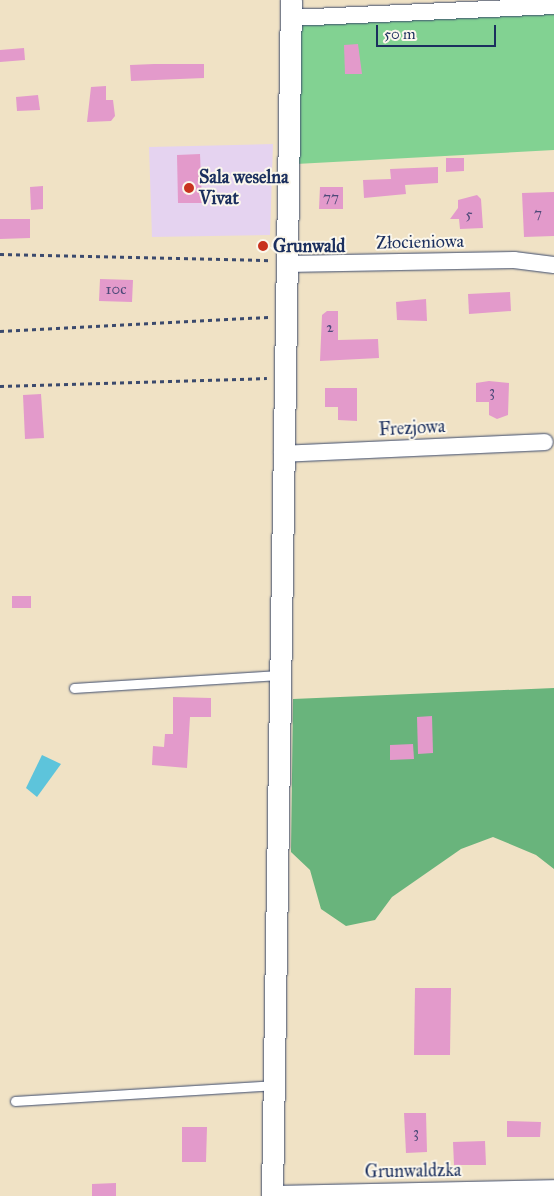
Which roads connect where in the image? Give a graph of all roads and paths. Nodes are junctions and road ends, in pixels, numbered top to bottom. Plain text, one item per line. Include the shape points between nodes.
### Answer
1 (554, 6) edge
2 (291, 9) edge
3 (0, 254) edge
4 (286, 262) junction
5 (554, 265) edge
6 (284, 313) junction
7 (0, 331) edge
8 (283, 378) junction
9 (0, 386) edge
10 (545, 442) dead end
11 (282, 454) junction
12 (279, 675) junction
13 (74, 688) dead end
14 (274, 1085) junction
15 (15, 1101) dead end
16 (554, 1188) edge
17 (272, 1195) edge

1 - 2 street
2 - 4 street
3 - 4 path
4 - 5 street, Złocieniowa via 514,260
4 - 6 street
6 - 7 path
6 - 8 street
8 - 9 path
8 - 11 street
10 - 11 street, Frezjowa
11 - 12 street
12 - 13 lane
12 - 14 street
14 - 15 lane
14 - 17 street
16 - 17 street, Grunwaldzka

